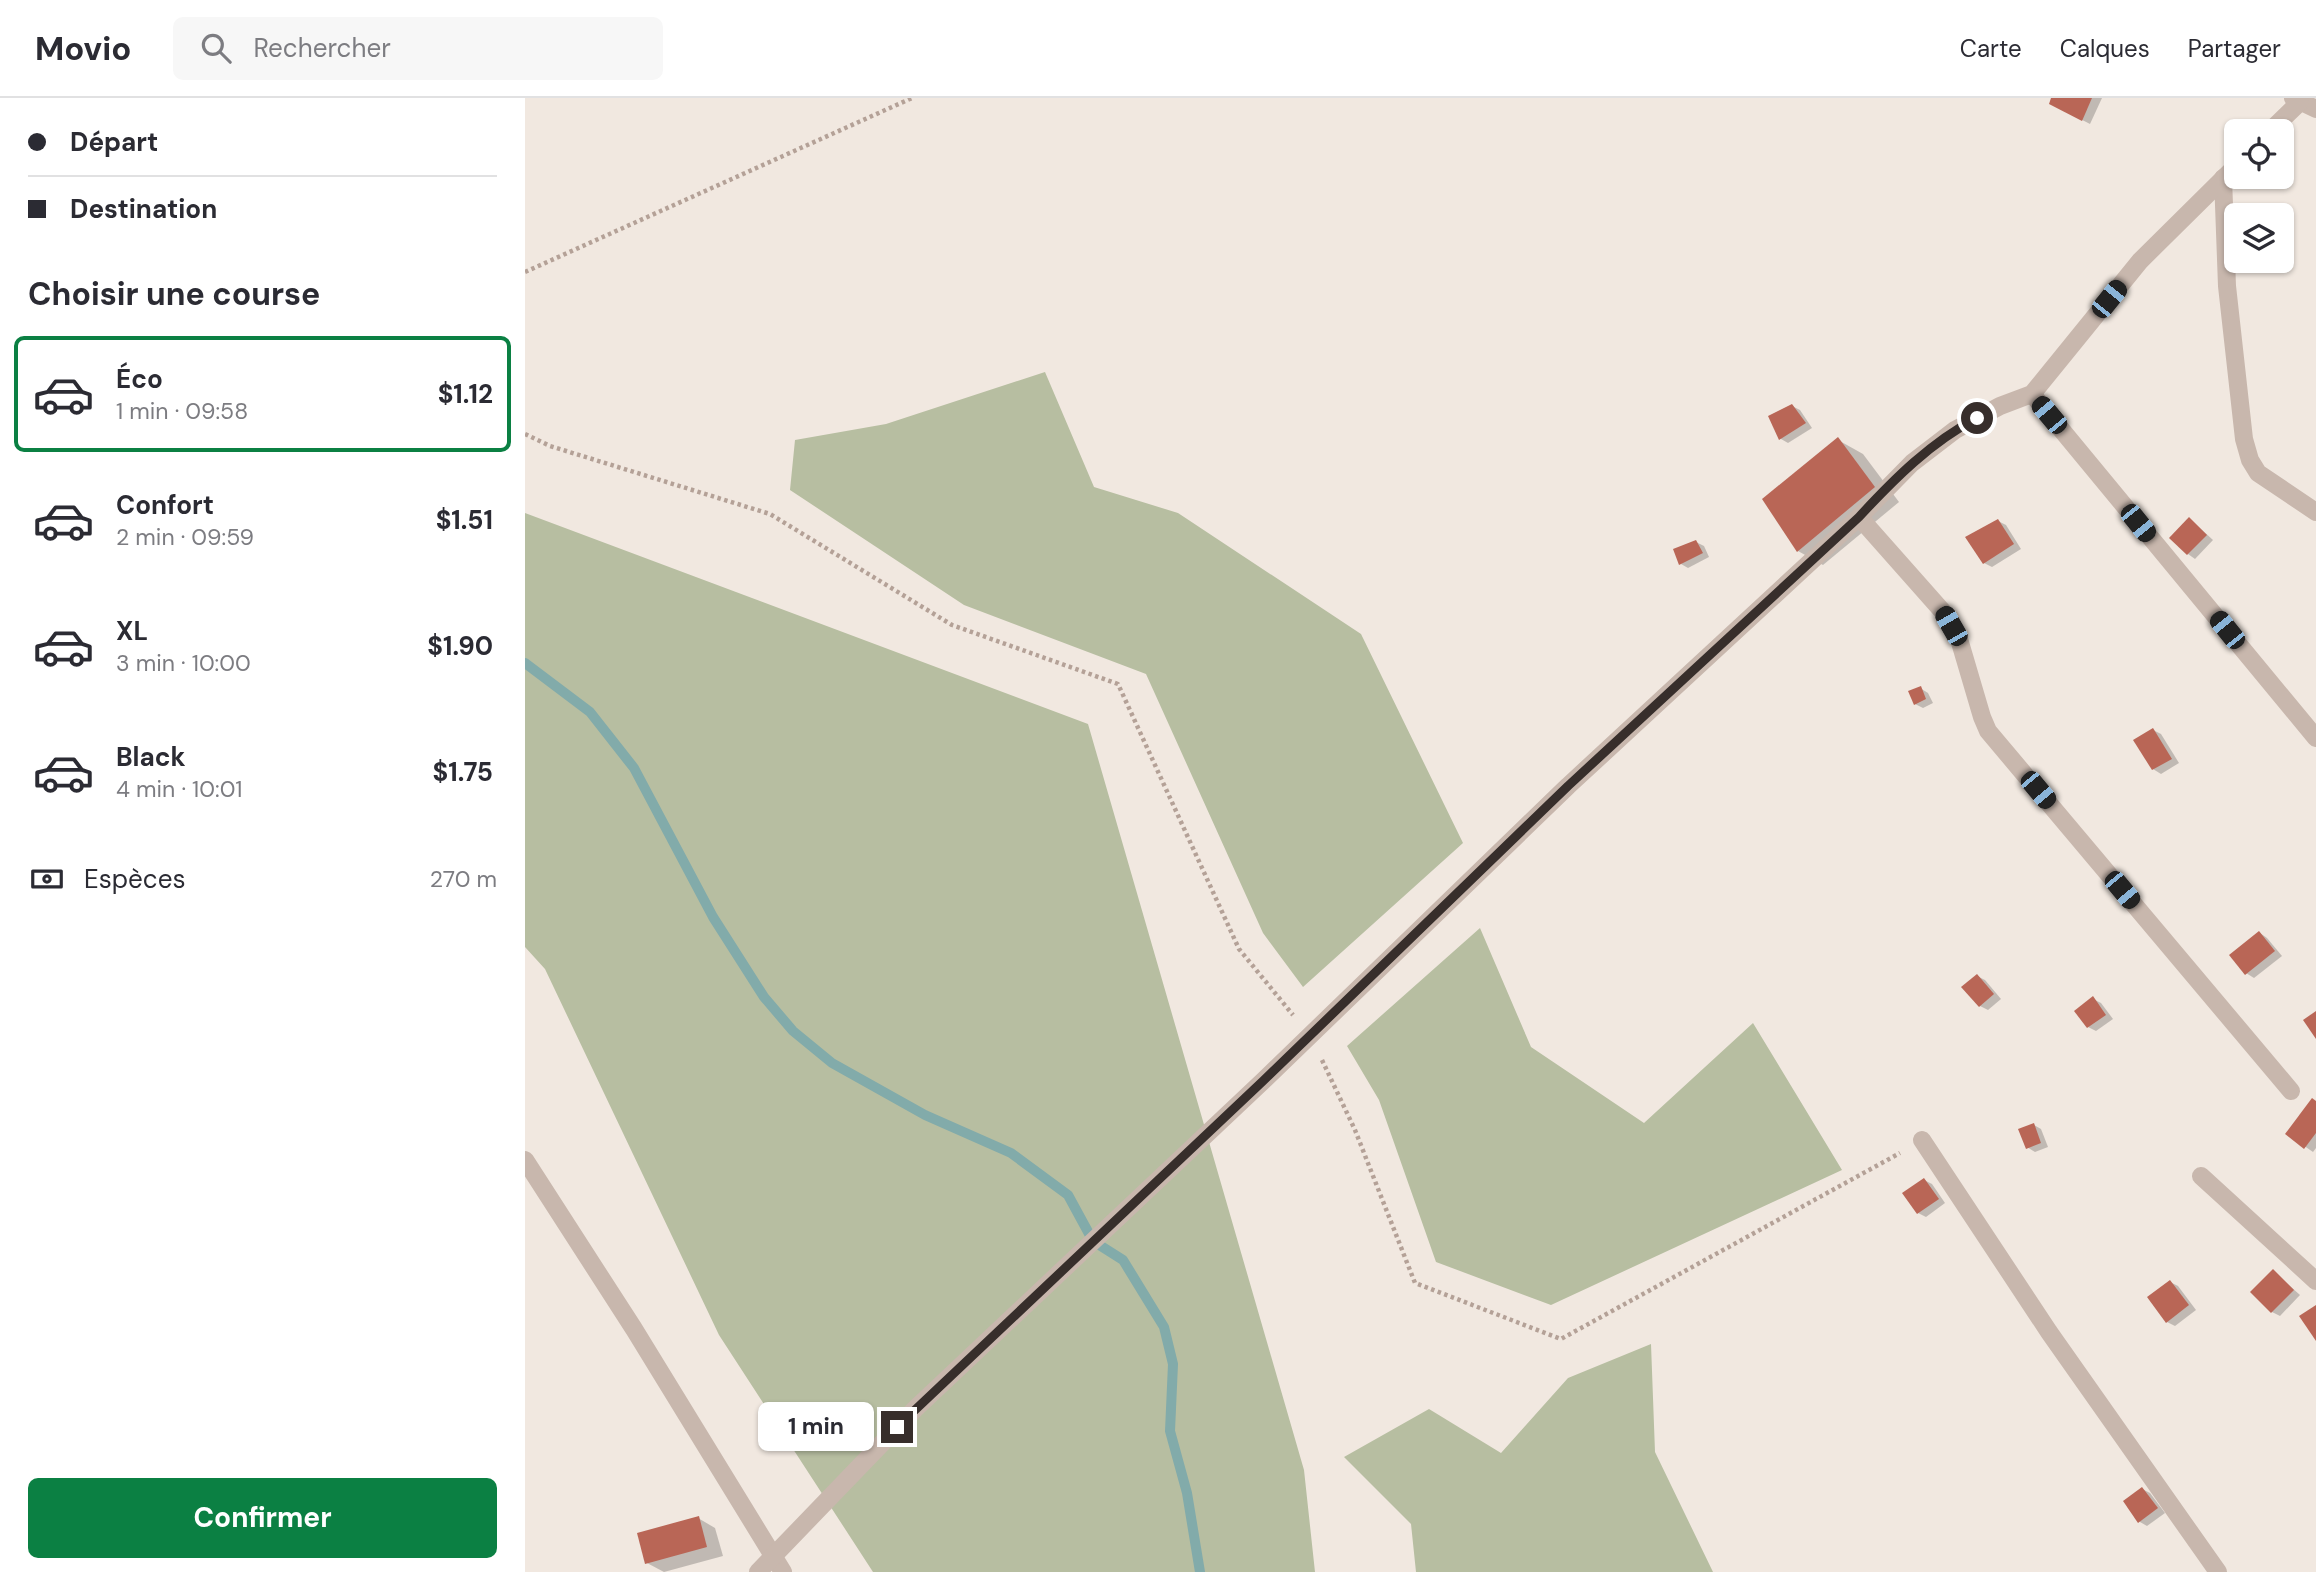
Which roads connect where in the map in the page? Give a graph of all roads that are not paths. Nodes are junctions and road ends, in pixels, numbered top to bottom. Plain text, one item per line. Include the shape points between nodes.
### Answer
1 (2303, 103) edge
2 (2284, 119) edge
3 (2223, 178) joint
4 (2032, 394) junction
5 (2316, 512) edge
6 (1859, 517) junction
7 (2316, 738) edge
8 (2291, 1091) dead end
9 (1922, 1140) road end
10 (525, 1160) edge
11 (2201, 1177) dead end
12 (2316, 1281) edge
13 (779, 1564) edge
14 (758, 1572) edge
15 (2218, 1572) edge

1 - 2 street
3 - 4 street via 2140,261
3 - 5 street via 2227,286 2244,439 2258,473
4 - 6 street via 1955,430 1912,463
4 - 7 street
6 - 8 street via 1944,613 1959,639 1988,731
6 - 13 street via 1568,786 915,1409
9 - 15 street via 2049,1332
10 - 13 street
11 - 12 street
13 - 14 street

